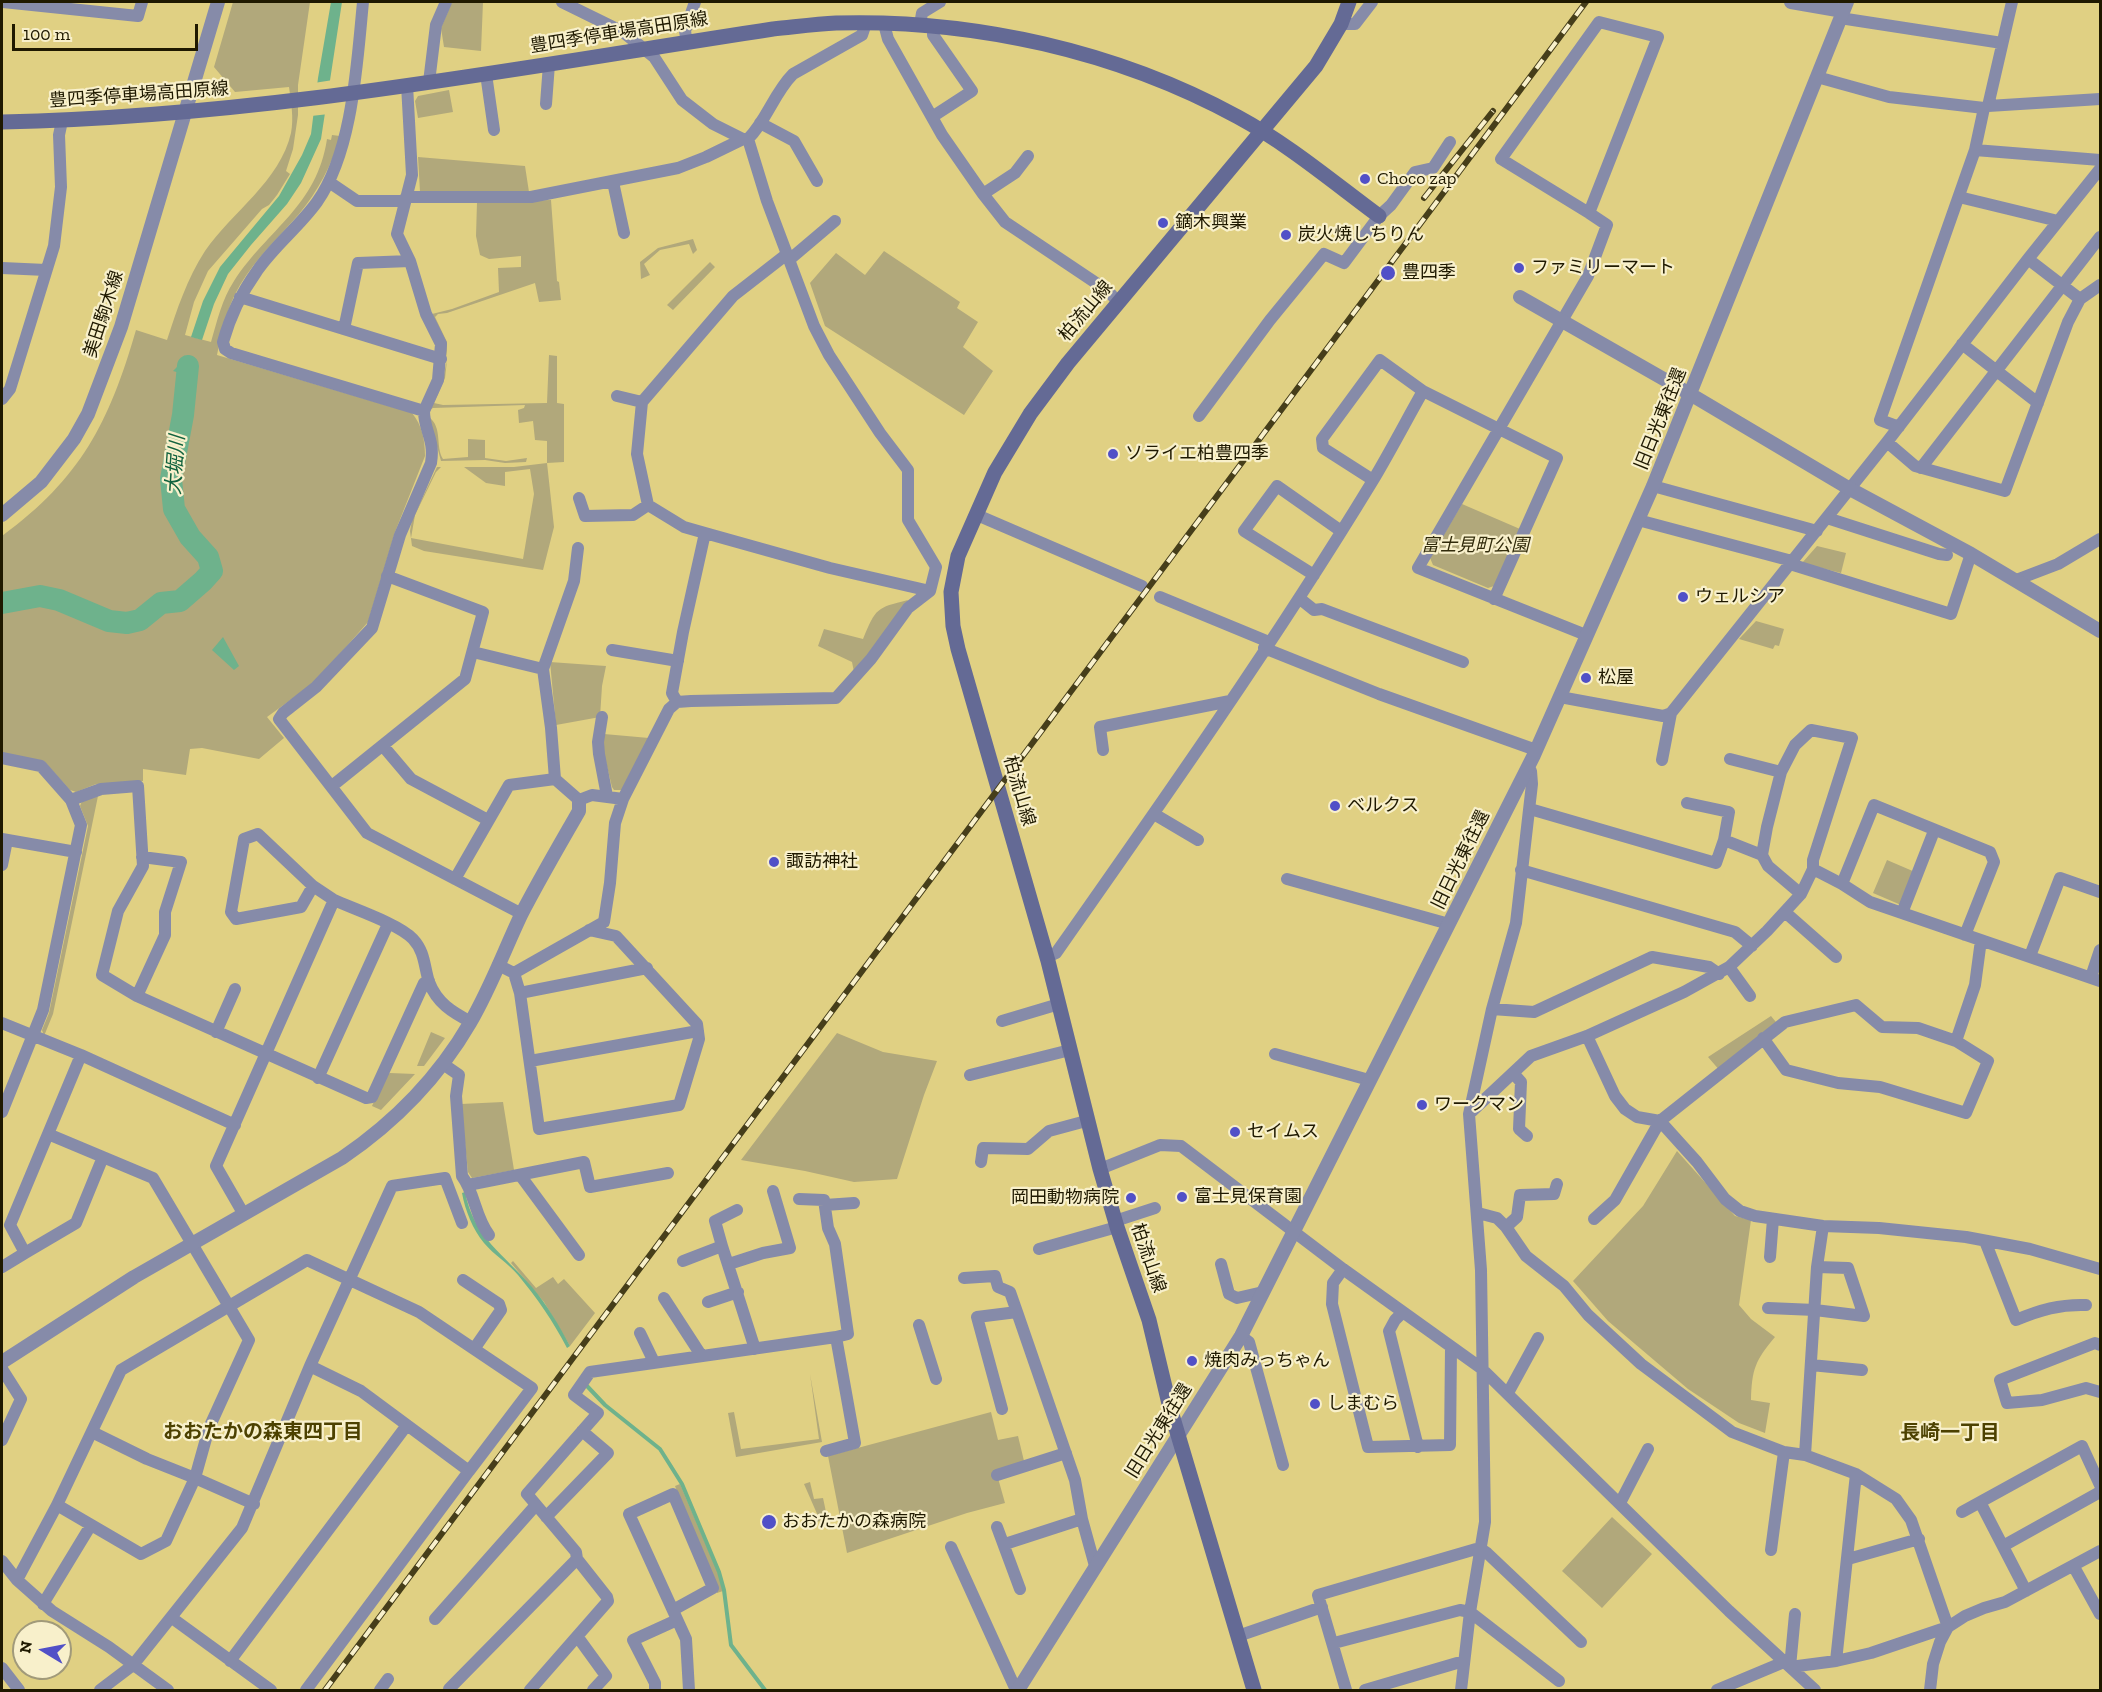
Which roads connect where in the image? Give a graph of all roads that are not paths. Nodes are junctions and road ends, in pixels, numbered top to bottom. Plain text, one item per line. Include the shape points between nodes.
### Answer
1 (4, 2) edge
2 (142, 2) edge
3 (218, 2) edge
4 (363, 2) edge
5 (446, 2) edge
6 (562, 2) edge
7 (695, 2) edge
8 (940, 2) edge
9 (1349, 2) edge
10 (1372, 2) edge
11 (1791, 2) edge
12 (2012, 2) edge
13 (78, 6) edge
14 (1843, 10) edge
15 (866, 23) junction
16 (884, 24) junction
17 (1341, 24) junction
18 (927, 26) junction
19 (687, 43) junction
20 (2002, 43) junction
21 (646, 49) junction
22 (549, 64) junction
23 (486, 74) junction
24 (1817, 77) junction
25 (429, 82) junction
26 (407, 85) junction
27 (346, 95) junction
28 (2100, 99) edge
29 (546, 104) dead end
30 (1986, 107) junction
31 (183, 113) junction
32 (932, 117) junction
33 (62, 121) junction
34 (2, 122) edge
35 (759, 123) junction
36 (494, 130) dead end
37 (1262, 131) junction
38 (746, 139) junction
39 (1450, 142) dead end
40 (1974, 150) junction
41 (1028, 156) dead end
42 (2100, 160) edge
43 (2100, 169) edge
44 (817, 181) dead end
45 (329, 182) junction
46 (613, 182) junction
47 (983, 194) junction
48 (1959, 197) junction
49 (405, 199) junction
50 (1589, 213) junction
51 (1379, 216) junction
52 (835, 221) dead end
53 (2058, 221) junction
54 (624, 233) dead end
55 (2100, 237) edge
56 (788, 257) junction
57 (2028, 259) junction
58 (410, 261) junction
59 (2, 268) edge
60 (46, 270) junction
61 (2100, 285) edge
62 (2063, 286) junction
63 (240, 297) junction
64 (1520, 297) dead end
65 (2080, 300) junction
66 (1119, 303) junction
67 (1562, 320) junction
68 (344, 329) junction
69 (1962, 344) junction
70 (441, 359) junction
71 (1996, 370) junction
72 (1423, 391) junction
73 (1690, 394) junction
74 (617, 396) dead end
75 (2, 399) edge
76 (642, 402) junction
77 (2038, 403) junction
78 (424, 411) junction
79 (1199, 417) dead end
80 (1899, 427) junction
81 (1498, 429) junction
82 (1887, 442) junction
83 (1921, 468) junction
84 (1373, 480) junction
85 (1653, 486) junction
86 (1850, 489) junction
87 (579, 498) dead end
88 (648, 505) junction
89 (2, 515) edge
90 (977, 515) junction
91 (1827, 518) junction
92 (1638, 520) junction
93 (1341, 531) junction
94 (1817, 531) junction
95 (705, 533) junction
96 (2100, 539) edge
97 (579, 548) dead end
98 (1971, 554) junction
99 (1947, 555) dead end
100 (1791, 562) junction
101 (936, 567) junction
102 (954, 572) junction
103 (1314, 575) junction
104 (387, 576) junction
105 (2016, 580) junction
106 (1142, 586) dead end
107 (930, 591) junction
108 (1160, 597) dead end
109 (1299, 598) junction
110 (1494, 599) junction
111 (2100, 631) edge
112 (1586, 635) junction
113 (1266, 645) junction
114 (612, 650) dead end
115 (473, 652) junction
116 (678, 661) junction
117 (1462, 662) dead end
118 (543, 669) junction
119 (1560, 697) junction
120 (1230, 701) junction
121 (676, 702) junction
122 (1671, 713) junction
123 (602, 717) dead end
124 (383, 746) junction
125 (1103, 750) dead end
126 (1536, 750) junction
127 (2, 758) edge
128 (1730, 759) dead end
129 (1662, 760) dead end
130 (1527, 769) junction
131 (1781, 772) junction
132 (555, 779) junction
133 (332, 786) junction
134 (607, 795) junction
135 (623, 799) junction
136 (71, 800) junction
137 (579, 800) junction
138 (1687, 803) dead end
139 (1530, 809) junction
140 (1154, 813) junction
141 (488, 820) junction
142 (1934, 831) junction
143 (4, 840) edge
144 (1198, 840) dead end
145 (1724, 840) junction
146 (76, 852) junction
147 (1762, 855) junction
148 (142, 857) junction
149 (2, 865) edge
150 (1813, 869) junction
151 (1521, 870) junction
152 (455, 879) junction
153 (1287, 879) dead end
154 (1842, 884) junction
155 (313, 886) junction
156 (2100, 892) edge
157 (1801, 894) junction
158 (334, 900) junction
159 (1786, 913) junction
160 (1902, 913) junction
161 (522, 914) junction
162 (388, 924) junction
163 (1449, 924) junction
164 (589, 930) junction
165 (1965, 935) junction
166 (1981, 940) junction
167 (1752, 946) junction
168 (2100, 950) edge
169 (2030, 956) junction
170 (1047, 957) junction
171 (1836, 957) dead end
172 (498, 965) junction
173 (646, 968) junction
174 (1724, 970) junction
175 (514, 973) junction
176 (2096, 979) edge
177 (429, 981) junction
178 (235, 989) dead end
179 (520, 993) junction
180 (137, 996) junction
181 (1750, 996) dead end
182 (1059, 1004) junction
183 (1492, 1008) junction
184 (1002, 1021) dead end
185 (471, 1022) junction
186 (2, 1023) edge
187 (698, 1030) junction
188 (216, 1032) junction
189 (33, 1035) junction
190 (1587, 1036) junction
191 (1763, 1038) junction
192 (1956, 1041) junction
193 (1070, 1050) junction
194 (267, 1054) junction
195 (1275, 1054) dead end
196 (81, 1055) junction
197 (530, 1061) junction
198 (443, 1064) junction
199 (1513, 1073) junction
200 (970, 1075) dead end
201 (318, 1078) junction
202 (1369, 1080) junction
203 (2, 1112) edge
204 (1469, 1114) junction
205 (1086, 1121) junction
206 (1660, 1121) junction
207 (235, 1125) junction
208 (48, 1134) junction
209 (1527, 1136) dead end
210 (103, 1157) junction
211 (981, 1162) dead end
212 (1100, 1169) junction
213 (668, 1173) dead end
214 (520, 1174) junction
215 (446, 1178) junction
216 (465, 1180) junction
217 (1557, 1184) dead end
218 (773, 1191) dead end
219 (799, 1199) dead end
220 (854, 1203) dead end
221 (825, 1205) junction
222 (1155, 1208) dead end
223 (736, 1210) dead end
224 (243, 1213) junction
225 (1478, 1213) junction
226 (1594, 1219) dead end
227 (1773, 1219) junction
228 (462, 1223) dead end
229 (1116, 1224) junction
230 (1823, 1226) junction
231 (1506, 1227) junction
232 (1293, 1233) junction
233 (489, 1235) dead end
234 (1985, 1241) junction
235 (191, 1243) junction
236 (722, 1246) junction
237 (1040, 1248) dead end
238 (26, 1253) junction
239 (579, 1255) dead end
240 (1770, 1257) dead end
241 (683, 1261) dead end
242 (729, 1264) junction
243 (1221, 1264) dead end
244 (2, 1267) edge
245 (1817, 1267) junction
246 (1342, 1269) junction
247 (2100, 1269) edge
248 (350, 1278) junction
249 (964, 1278) dead end
250 (463, 1280) dead end
251 (738, 1292) junction
252 (1263, 1292) junction
253 (663, 1298) dead end
254 (708, 1302) dead end
255 (2086, 1305) dead end
256 (228, 1306) junction
257 (1768, 1308) dead end
258 (1815, 1310) junction
259 (1017, 1312) junction
260 (1403, 1312) junction
261 (919, 1325) dead end
262 (640, 1333) dead end
263 (1241, 1336) junction
264 (836, 1337) junction
265 (1538, 1338) dead end
266 (2100, 1345) edge
267 (1451, 1348) junction
268 (474, 1349) junction
269 (755, 1349) junction
270 (701, 1355) junction
271 (2, 1362) edge
272 (654, 1362) junction
273 (1811, 1365) junction
274 (310, 1366) junction
275 (1481, 1368) junction
276 (2, 1369) edge
277 (1862, 1370) dead end
278 (936, 1379) dead end
279 (2100, 1392) edge
280 (1508, 1393) junction
281 (1002, 1409) dead end
282 (407, 1425) junction
283 (582, 1431) junction
284 (92, 1432) junction
285 (1179, 1434) junction
286 (2, 1440) edge
287 (1418, 1447) junction
288 (1648, 1449) dead end
289 (826, 1451) dead end
290 (1784, 1452) junction
291 (1066, 1453) junction
292 (1805, 1455) junction
293 (1283, 1465) dead end
294 (469, 1471) junction
295 (1856, 1474) junction
296 (998, 1475) dead end
297 (195, 1478) junction
298 (2100, 1485) edge
299 (2100, 1492) edge
300 (1980, 1502) junction
301 (1620, 1503) junction
302 (254, 1504) junction
303 (57, 1505) junction
304 (536, 1505) junction
305 (1962, 1512) dead end
306 (546, 1517) junction
307 (1082, 1519) junction
308 (92, 1525) junction
309 (997, 1527) dead end
310 (1918, 1539) junction
311 (1005, 1544) junction
312 (2003, 1546) junction
313 (951, 1547) dead end
314 (1481, 1549) junction
315 (1771, 1550) dead end
316 (2100, 1551) edge
317 (578, 1559) junction
318 (1848, 1559) junction
319 (2, 1561) edge
320 (1095, 1566) junction
321 (2074, 1567) junction
322 (17, 1580) junction
323 (1020, 1589) dead end
324 (2026, 1591) junction
325 (43, 1604) junction
326 (1322, 1607) junction
327 (1470, 1612) junction
328 (1795, 1614) dead end
329 (2100, 1614) edge
330 (675, 1615) junction
331 (172, 1618) junction
332 (435, 1619) dead end
333 (1948, 1628) junction
334 (577, 1636) junction
335 (1238, 1636) junction
336 (1581, 1642) dead end
337 (1334, 1643) junction
338 (230, 1661) junction
339 (1836, 1661) junction
340 (1463, 1664) junction
341 (133, 1665) junction
342 (1787, 1665) junction
343 (2, 1668) edge
344 (388, 1679) dead end
345 (1559, 1681) dead end
346 (19, 1690) edge
347 (100, 1690) edge
348 (168, 1690) edge
349 (271, 1690) edge
350 (306, 1690) edge
351 (380, 1690) edge
352 (450, 1690) edge
353 (530, 1690) edge
354 (593, 1690) edge
355 (655, 1690) edge
356 (689, 1690) edge
357 (1017, 1690) edge
358 (1254, 1690) edge
359 (1346, 1690) edge
360 (1365, 1690) edge
361 (1461, 1690) edge
362 (1717, 1690) edge
363 (1815, 1690) edge
364 (1930, 1690) edge

1 - 13 street
2 - 13 street via 138,16
3 - 31 street, 美田駒木線
4 - 27 street
5 - 25 street via 436,25
6 - 21 street via 624,32
7 - 19 street via 685,31
8 - 18 street via 922,13
9 - 17 main road, 柏流山線
10 - 17 street via 1355,24
11 - 14 street
12 - 20 street
14 - 20 street
14 - 24 street, 旧日光東往還
15 - 16 main road, 豊四季停車場高田原線
15 - 19 main road, 豊四季停車場高田原線 via 773,28
15 - 35 street via 862,35 793,74
16 - 18 main road, 豊四季停車場高田原線
16 - 32 street via 888,39
17 - 37 main road, 柏流山線 via 1316,66
18 - 32 street via 972,91
18 - 37 main road, 豊四季停車場高田原線 via 1030,41 1099,59 1187,93
19 - 21 main road, 豊四季停車場高田原線
20 - 30 street
21 - 22 main road, 豊四季停車場高田原線
21 - 38 street via 682,100 713,124
22 - 23 main road, 豊四季停車場高田原線
22 - 29 street
23 - 25 main road, 豊四季停車場高田原線
23 - 36 street
24 - 30 street via 1889,97
24 - 73 street, 旧日光東往還
25 - 26 main road, 豊四季停車場高田原線
26 - 27 main road, 豊四季停車場高田原線
26 - 49 street via 412,176
27 - 31 main road, 豊四季停車場高田原線
27 - 45 street via 345,135
28 - 30 street
30 - 40 street
31 - 33 main road, 豊四季停車場高田原線
31 - 89 street, 美田駒木線 via 121,327 88,414 41,482
32 - 47 street
33 - 34 main road, 豊四季停車場高田原線
33 - 60 street via 61,187 54,246
35 - 38 street
35 - 44 street via 794,141
37 - 51 main road, 豊四季停車場高田原線
37 - 66 main road, 柏流山線
38 - 46 street via 678,168
38 - 56 street
39 - 51 street via 1432,168 1414,172
40 - 42 street
40 - 48 street
41 - 47 street via 1015,173
43 - 53 street
45 - 49 street via 357,201
45 - 63 street via 317,202 257,270
46 - 49 street via 531,197
46 - 54 street
47 - 66 street via 1005,222 1108,291
48 - 53 street
48 - 80 street via 1880,420
49 - 58 street via 397,234
50 - 50 street via 1658,37 1599,22 1501,159
50 - 67 street via 1607,225 1588,276
51 - 79 street via 1344,263 1324,254
52 - 56 street
53 - 57 street
55 - 62 street
56 - 76 street via 733,296
56 - 101 street via 829,355 908,470 908,520
57 - 62 street
57 - 69 street
58 - 68 street via 358,263
58 - 70 street via 426,314 441,344
59 - 60 street
60 - 75 street via 10,389
61 - 65 street
62 - 65 street
62 - 71 street
63 - 68 street
63 - 78 street via 224,342 231,353
64 - 67 street
65 - 77 street
66 - 90 main road, 柏流山線 via 1035,408 995,472
67 - 73 street
67 - 81 street
68 - 70 street
69 - 71 street
69 - 80 street
70 - 78 street via 438,380
71 - 77 street
71 - 83 street
72 - 81 street
72 - 84 street
72 - 84 street via 1380,360 1322,439 1323,448
73 - 85 street, 旧日光東往還
73 - 86 street
74 - 76 street
76 - 88 street via 637,454
77 - 83 street via 2005,491
78 - 104 street via 433,451 431,463
80 - 82 street
81 - 110 street via 1557,458
81 - 110 street via 1418,568
82 - 83 street
82 - 86 street
84 - 93 street
85 - 92 street, 旧日光東往還
85 - 94 street
86 - 91 street
86 - 98 street
87 - 88 street via 585,516 633,515
88 - 95 street via 684,527
90 - 102 main road, 柏流山線
90 - 106 street
91 - 94 street
91 - 99 street
92 - 100 street
92 - 112 street, 旧日光東往還
93 - 103 street
93 - 103 street via 1277,486 1244,531
94 - 100 street
95 - 107 street
95 - 116 street
96 - 105 street via 2058,564
97 - 118 street via 574,581
98 - 100 street via 1950,614
98 - 105 street
100 - 122 street
101 - 102 street
101 - 107 street
102 - 170 main road, 柏流山線 via 951,609 958,649
103 - 109 street
104 - 115 street via 483,612
104 - 133 street via 372,628 316,687 279,719
105 - 111 street
107 - 121 street via 908,608 872,659 836,698
108 - 113 street
109 - 113 street
109 - 117 street via 1314,610 1322,609
110 - 112 street
112 - 119 street, 旧日光東往還
113 - 120 street
113 - 126 street via 1379,694
114 - 116 street
115 - 118 street
115 - 124 street via 465,679
116 - 121 street via 672,693
118 - 132 street
119 - 122 street via 1663,716
119 - 126 street, 旧日光東往還
120 - 125 street via 1100,727
120 - 140 street
121 - 135 street
122 - 129 street
123 - 134 street via 598,742
124 - 133 street
124 - 141 street via 411,779
126 - 130 street, 旧日光東往還
127 - 136 street via 41,766
128 - 131 street
130 - 139 street via 1531,771 1532,784
130 - 163 street, 旧日光東往還
131 - 147 street
131 - 150 street via 1796,745 1811,730 1852,738
132 - 137 street
132 - 141 street via 509,785
133 - 152 street via 367,832
134 - 135 street
134 - 137 street
135 - 164 street via 615,824 604,922
136 - 146 street via 81,825
136 - 148 street via 101,789 138,786
137 - 161 street via 579,811
138 - 145 street via 1729,812
139 - 145 street via 1716,863
139 - 151 street
140 - 144 street
140 - 170 street via 1056,952
141 - 152 street
142 - 154 street via 1874,805
142 - 160 street
142 - 165 street via 1990,852 1994,862
143 - 146 street
143 - 149 street
145 - 147 street
146 - 189 street via 44,1010
147 - 157 street via 1768,866
148 - 180 street via 142,866 118,911 102,975
148 - 180 street via 181,862 165,912 165,935
150 - 154 street
150 - 157 street
151 - 167 street via 1735,932
151 - 183 street via 1516,923
152 - 161 street
153 - 163 street
154 - 160 street via 1870,902
155 - 155 street via 302,907 237,919 231,912 244,839 258,834
155 - 158 street
156 - 169 street via 2060,878
157 - 159 street
158 - 162 street
158 - 194 street
159 - 167 street
159 - 171 street
160 - 165 street
161 - 172 street
162 - 177 street via 412,938 421,950
162 - 201 street
163 - 202 street, 旧日光東往還
164 - 173 street via 616,936
164 - 175 street
165 - 166 street
166 - 169 street
166 - 192 street via 1975,985
167 - 174 street
168 - 176 street
169 - 176 street
170 - 182 main road, 柏流山線
172 - 175 street
172 - 185 street
173 - 179 street
173 - 187 street via 697,1024
174 - 181 street
174 - 183 street via 1652,957 1534,1012
174 - 190 street
175 - 179 street
177 - 185 street via 449,1011
177 - 201 street via 424,983 372,1097
178 - 188 street
179 - 197 street
180 - 188 street
182 - 184 street
182 - 193 main road, 柏流山線
183 - 204 street
185 - 198 street
186 - 189 street
187 - 197 street
187 - 197 street via 699,1039 678,1105 539,1129
188 - 194 street
189 - 196 street
189 - 203 street
190 - 199 street via 1531,1056
190 - 206 street via 1625,1109 1637,1117
191 - 192 street via 1785,1022 1856,1005 1882,1027 1918,1028
191 - 192 street via 1786,1070 1838,1083 1880,1087 1966,1113 1988,1061
191 - 206 street
193 - 200 street
193 - 205 main road, 柏流山線
194 - 201 street
194 - 207 street
195 - 202 street
196 - 207 street
196 - 208 street
198 - 216 street via 459,1075 456,1096
198 - 224 street via 399,1113 364,1143
199 - 204 street
199 - 209 street via 1521,1082 1520,1129
202 - 232 street, 旧日光東往還
204 - 225 street
205 - 211 street via 1049,1131 1028,1149 983,1148
205 - 212 main road, 柏流山線
206 - 226 street via 1615,1200
206 - 227 street via 1725,1199 1740,1211
207 - 224 street via 216,1166
208 - 210 street
208 - 238 street via 10,1225
210 - 235 street via 153,1178
210 - 238 street via 76,1223
212 - 229 main road, 柏流山線
212 - 232 street via 1160,1145 1181,1146
213 - 214 street via 590,1187 584,1162
214 - 216 street
214 - 239 street
215 - 216 street
215 - 228 street
215 - 248 street via 392,1186
216 - 233 street
217 - 231 street via 1554,1194 1520,1195 1517,1217
218 - 242 street via 790,1248
219 - 221 street via 824,1200
220 - 221 street
221 - 264 street via 848,1334
222 - 229 street
223 - 236 street via 715,1221
224 - 235 street
225 - 231 street via 1497,1218
225 - 275 street
227 - 230 street
227 - 240 street
229 - 237 street
229 - 285 main road, 柏流山線 via 1149,1320
230 - 234 street via 1935,1233
230 - 245 street
231 - 290 street via 1526,1256 1564,1286 1588,1316 1641,1364 1732,1432
232 - 246 street
232 - 252 street, 旧日光東往還
234 - 247 street via 2031,1249
234 - 255 street via 2016,1320 2045,1308
235 - 256 street
235 - 271 street
236 - 241 street
236 - 242 street
238 - 244 street
242 - 251 street
243 - 252 street via 1229,1294 1237,1298
245 - 258 street
245 - 258 street via 1848,1269 1864,1316
246 - 260 street
246 - 287 street via 1333,1283 1332,1304 1368,1447
248 - 256 street via 307,1260
248 - 268 street via 419,1312
248 - 274 street
249 - 259 street via 995,1276 998,1287 1010,1292
250 - 268 street via 499,1304 501,1310
251 - 254 street
251 - 269 street
252 - 263 street, 旧日光東往還
253 - 270 street
256 - 284 street via 121,1370
256 - 297 street via 249,1340 209,1428
257 - 258 street
258 - 273 street
259 - 281 street via 977,1317
259 - 291 street
260 - 267 street
260 - 287 street via 1389,1331
261 - 278 street
262 - 272 street
263 - 285 street, 旧日光東往還
263 - 293 street via 1249,1342
264 - 269 street
264 - 289 street via 855,1443
265 - 280 street
266 - 279 street via 2077,1349 2000,1380 2007,1403 2042,1400 2086,1388
267 - 275 street
267 - 287 street via 1450,1445
268 - 294 street via 532,1388
269 - 270 street
270 - 272 street
272 - 283 street via 590,1372 574,1395 598,1413
273 - 277 street
273 - 292 street
274 - 282 street via 361,1390
274 - 302 street
275 - 280 street
275 - 314 street via 1485,1522
276 - 286 street via 21,1399
280 - 301 street
282 - 294 street
282 - 338 street
283 - 304 street via 526,1494
283 - 306 street via 608,1453
284 - 297 street via 147,1460
284 - 303 street
285 - 320 street, 旧日光東往還
285 - 335 main road, 柏流山線
288 - 301 street
290 - 292 street
290 - 315 street
291 - 296 street
291 - 307 street
292 - 295 street
294 - 350 street
295 - 310 street via 1896,1499 1911,1520
295 - 318 street
297 - 302 street
297 - 308 street via 166,1541 141,1554
298 - 300 street via 2082,1446
299 - 312 street
300 - 305 street
300 - 312 street
301 - 342 street
302 - 331 street via 242,1528
303 - 308 street
303 - 322 street
304 - 306 street
304 - 332 street
306 - 317 street
307 - 311 street
307 - 320 street
308 - 325 street
309 - 311 street
310 - 318 street
310 - 333 street
311 - 323 street
312 - 324 street
313 - 357 street
314 - 326 street via 1318,1595
314 - 327 street
314 - 336 street
316 - 321 street
317 - 334 street via 608,1601
317 - 352 street
318 - 339 street
319 - 322 street
320 - 357 street, 旧日光東往還
321 - 324 street
321 - 329 street
322 - 325 street
324 - 333 street via 1965,1616
325 - 341 street
326 - 335 street
326 - 337 street
327 - 337 street via 1460,1610
327 - 340 street
327 - 345 street
328 - 342 street
330 - 330 street via 628,1514 673,1494 714,1588
330 - 355 street via 633,1640
330 - 356 street via 686,1639
331 - 338 street
331 - 341 street
333 - 339 street
333 - 364 street via 1933,1664
334 - 353 street
334 - 354 street via 606,1676
335 - 358 main road, 柏流山線
337 - 359 street
338 - 349 street
339 - 342 street
340 - 360 street
340 - 361 street
341 - 347 street
341 - 348 street
342 - 362 street
342 - 363 street
343 - 346 street
344 - 351 street

